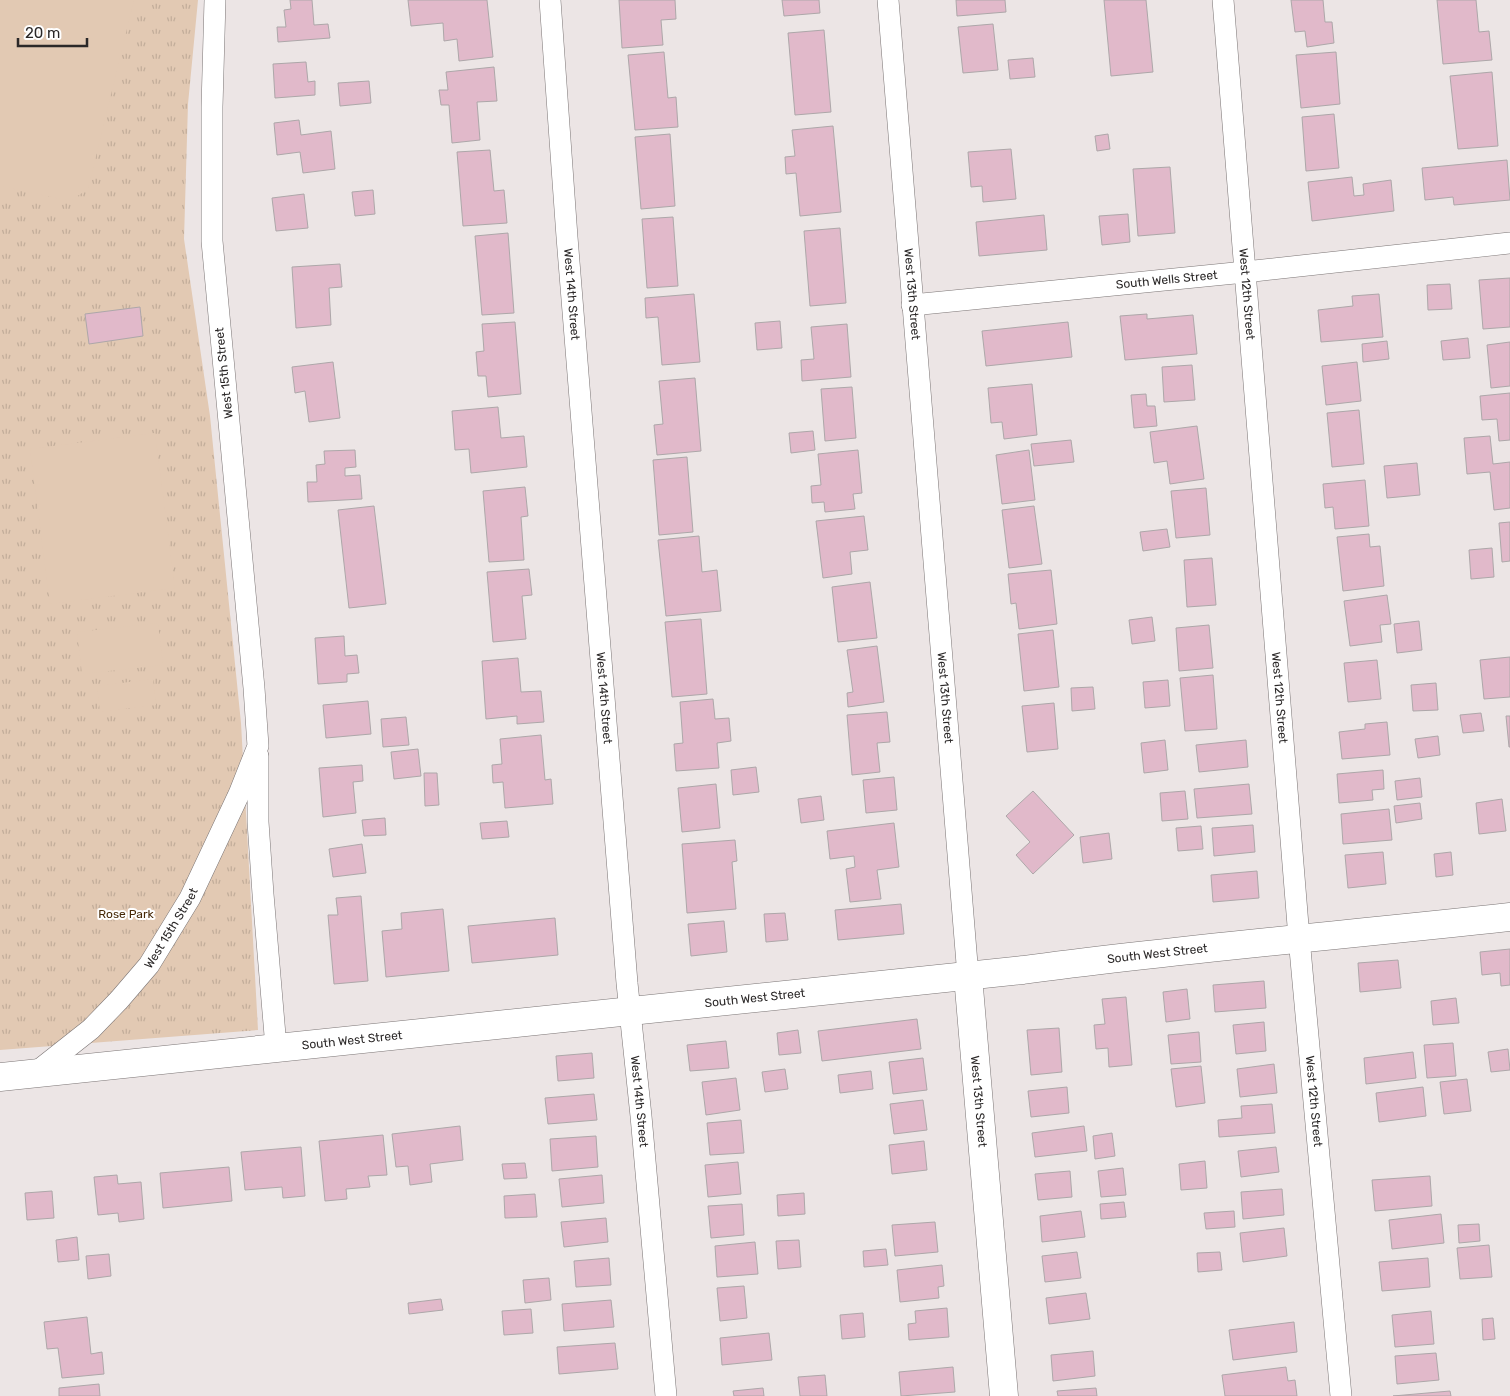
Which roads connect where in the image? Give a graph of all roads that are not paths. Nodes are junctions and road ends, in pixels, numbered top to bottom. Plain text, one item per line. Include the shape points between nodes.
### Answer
1 (215, 0) edge
2 (550, 0) edge
3 (888, 0) edge
4 (1223, 0) edge
5 (1510, 243) edge
6 (1245, 272) junction
7 (912, 305) junction
8 (258, 746) junction
9 (1510, 917) edge
10 (1300, 938) junction
11 (968, 976) junction
12 (630, 1010) junction
13 (276, 1047) junction
14 (34, 1074) junction
15 (0, 1078) edge
16 (666, 1396) edge
17 (1004, 1396) edge
18 (1341, 1396) edge

1 - 8 street, West 15th Street via 212,241
2 - 12 street, West 14th Street
3 - 7 street, West 13th Street
4 - 6 street, West 12th Street
5 - 6 street, South Wells Street
6 - 7 street, South Wells Street
6 - 10 street, West 12th Street
7 - 11 street, West 13th Street
8 - 13 street, West 15th Street via 259,831
8 - 14 street, West 15th Street via 190,898 149,964 91,1029
9 - 10 street, South West Street
10 - 11 street, South West Street
10 - 18 street, West 12th Street
11 - 12 street, South West Street
11 - 17 street, West 13th Street
12 - 13 street, South West Street
12 - 16 street, West 14th Street
13 - 14 street, South West Street
14 - 15 street, South West Street

